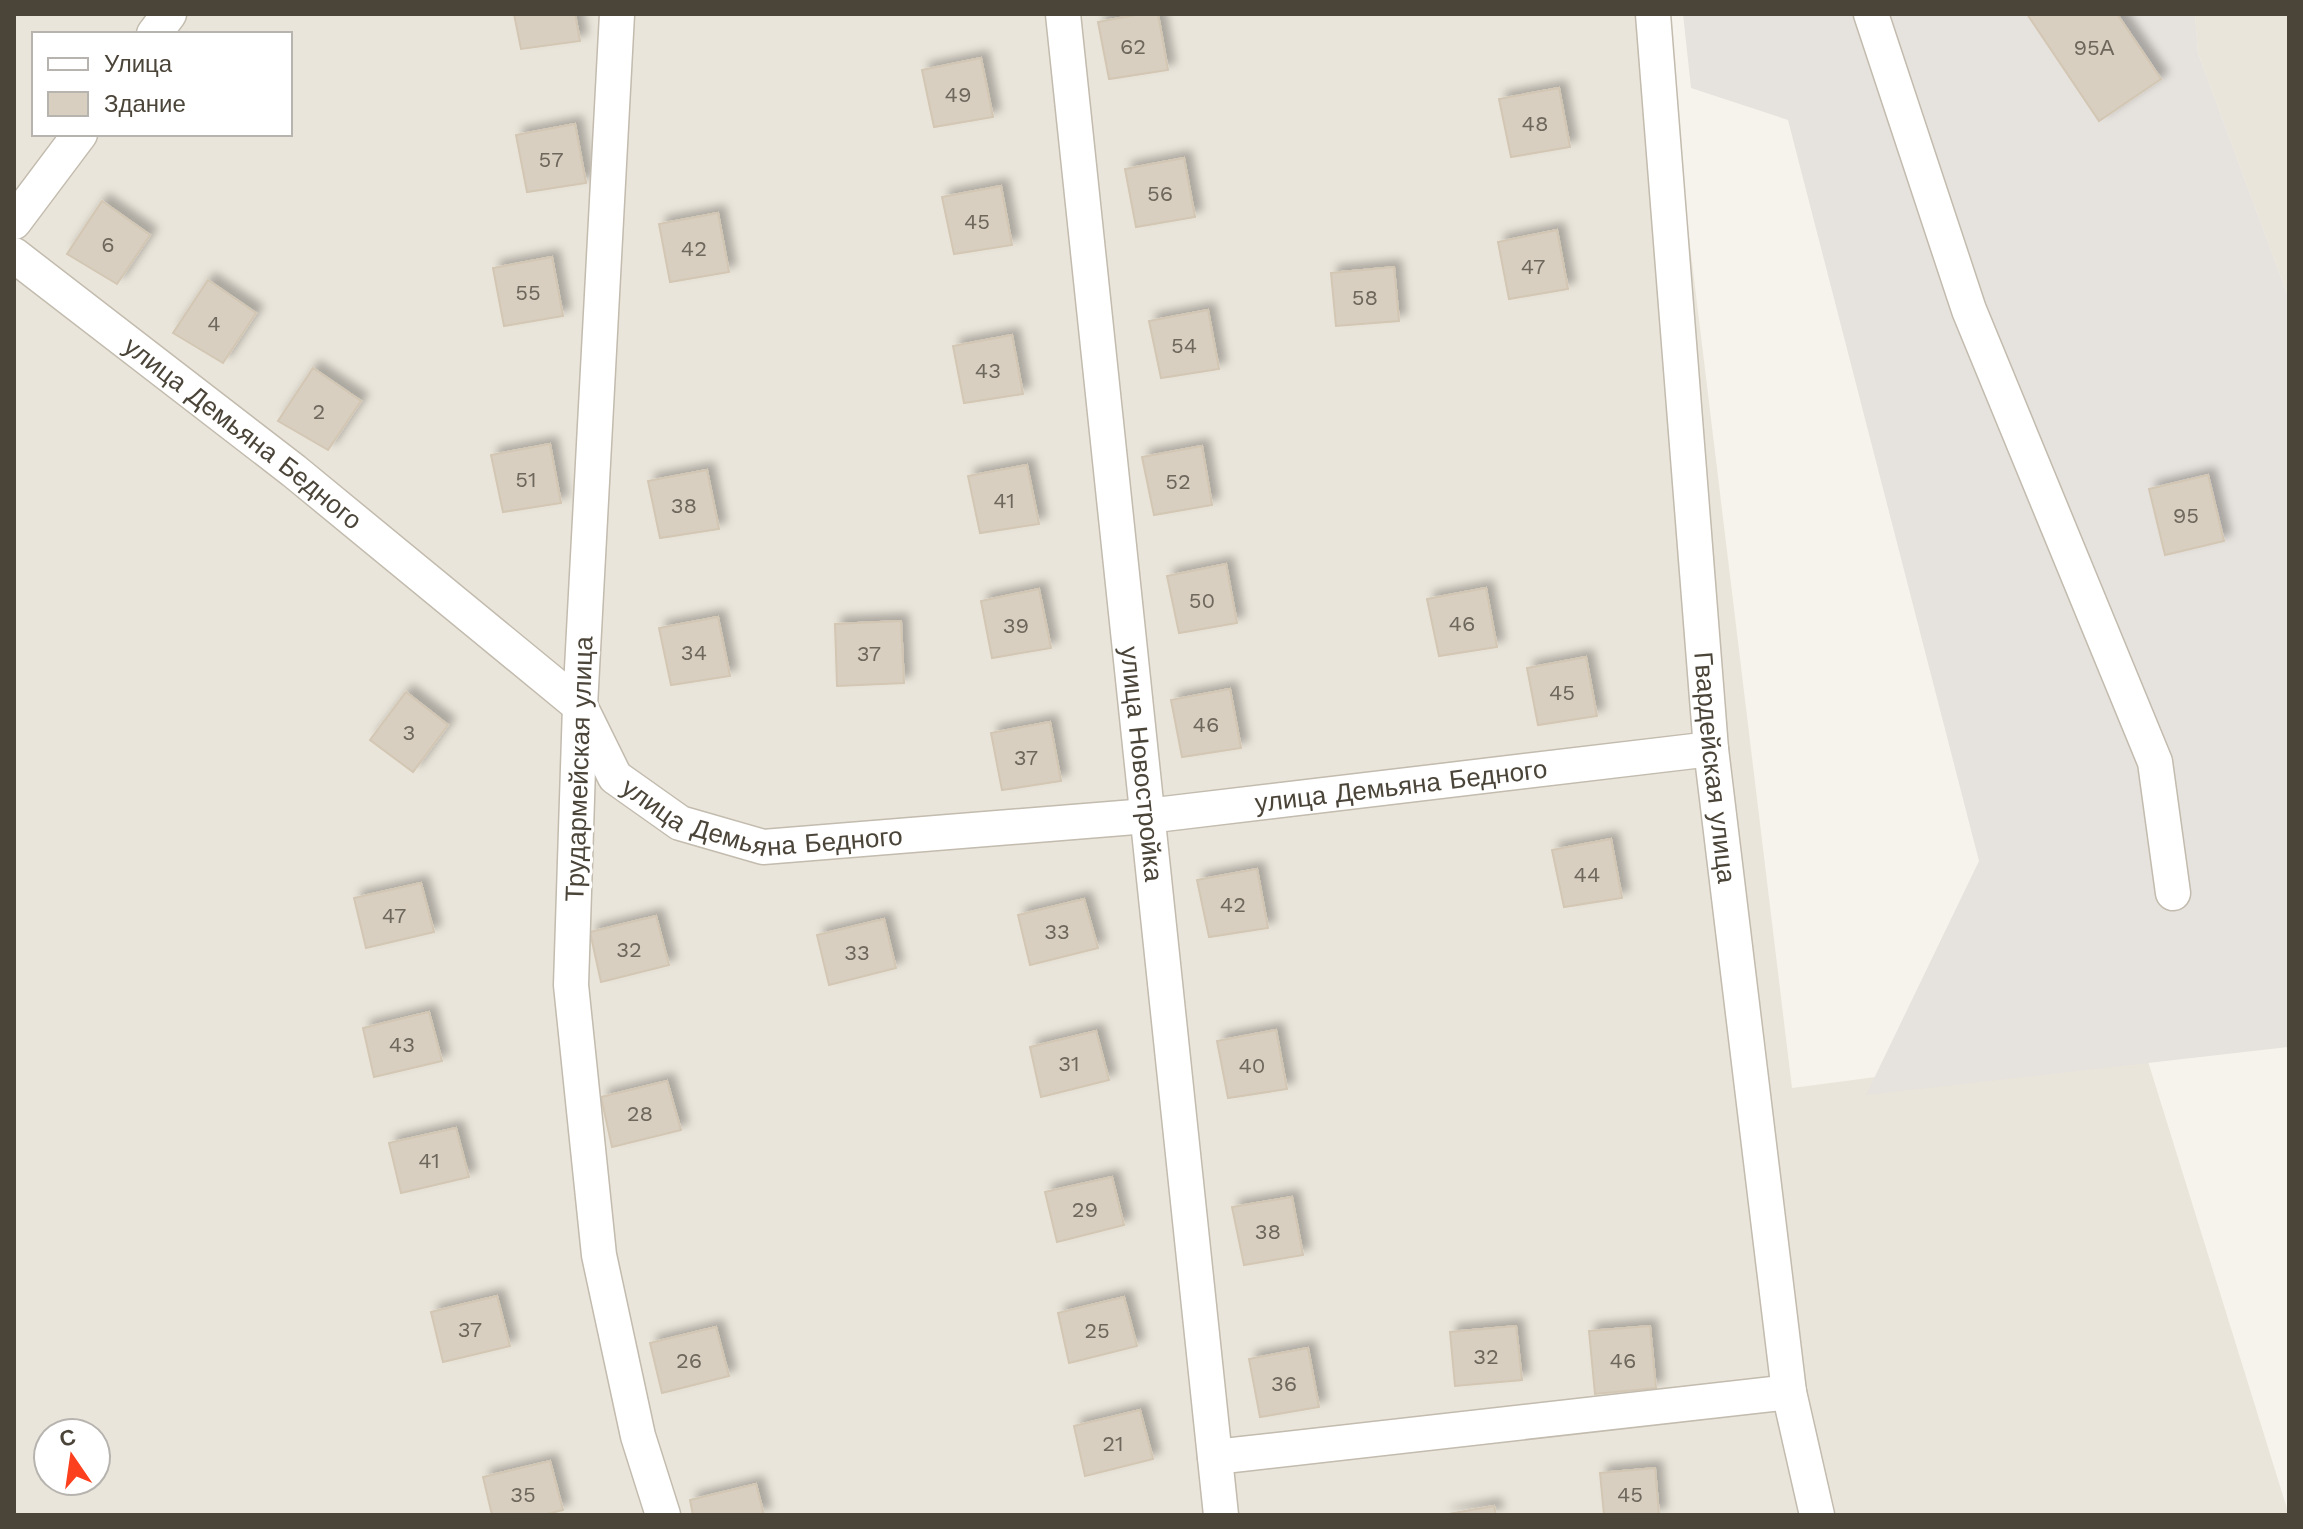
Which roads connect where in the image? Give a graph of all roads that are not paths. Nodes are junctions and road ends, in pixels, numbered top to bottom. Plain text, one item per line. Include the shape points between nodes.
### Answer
1 (169, 14) edge
2 (617, 14) edge
3 (1063, 14) edge
4 (1653, 14) edge
5 (1871, 14) edge
6 (156, 32) edge
7 (78, 136) edge
8 (14, 222) edge
9 (14, 255) edge
10 (580, 706) junction
11 (1711, 749) junction
12 (1147, 816) junction
13 (2173, 893) dead end
14 (1789, 1392) junction
15 (1215, 1457) junction
16 (663, 1515) edge
17 (1221, 1515) edge
18 (1817, 1515) edge

1 - 6 street
2 - 10 street, Трудармейская улица
3 - 12 street, улица Новостройка
4 - 11 street, Гвардейская улица
5 - 13 street via 1969,310 2155,762
7 - 8 street
9 - 10 street, улица Демьяна Бедного via 294,471
10 - 12 street, улица Демьяна Бедного via 615,777 680,823 763,847
10 - 16 street, Трудармейская улица via 571,985 579,1090 599,1255 638,1436
11 - 12 street, улица Демьяна Бедного
11 - 14 street, Гвардейская улица
12 - 15 street, улица Новостройка
14 - 15 street
14 - 18 street, Гвардейская улица
15 - 17 street, улица Новостройка

